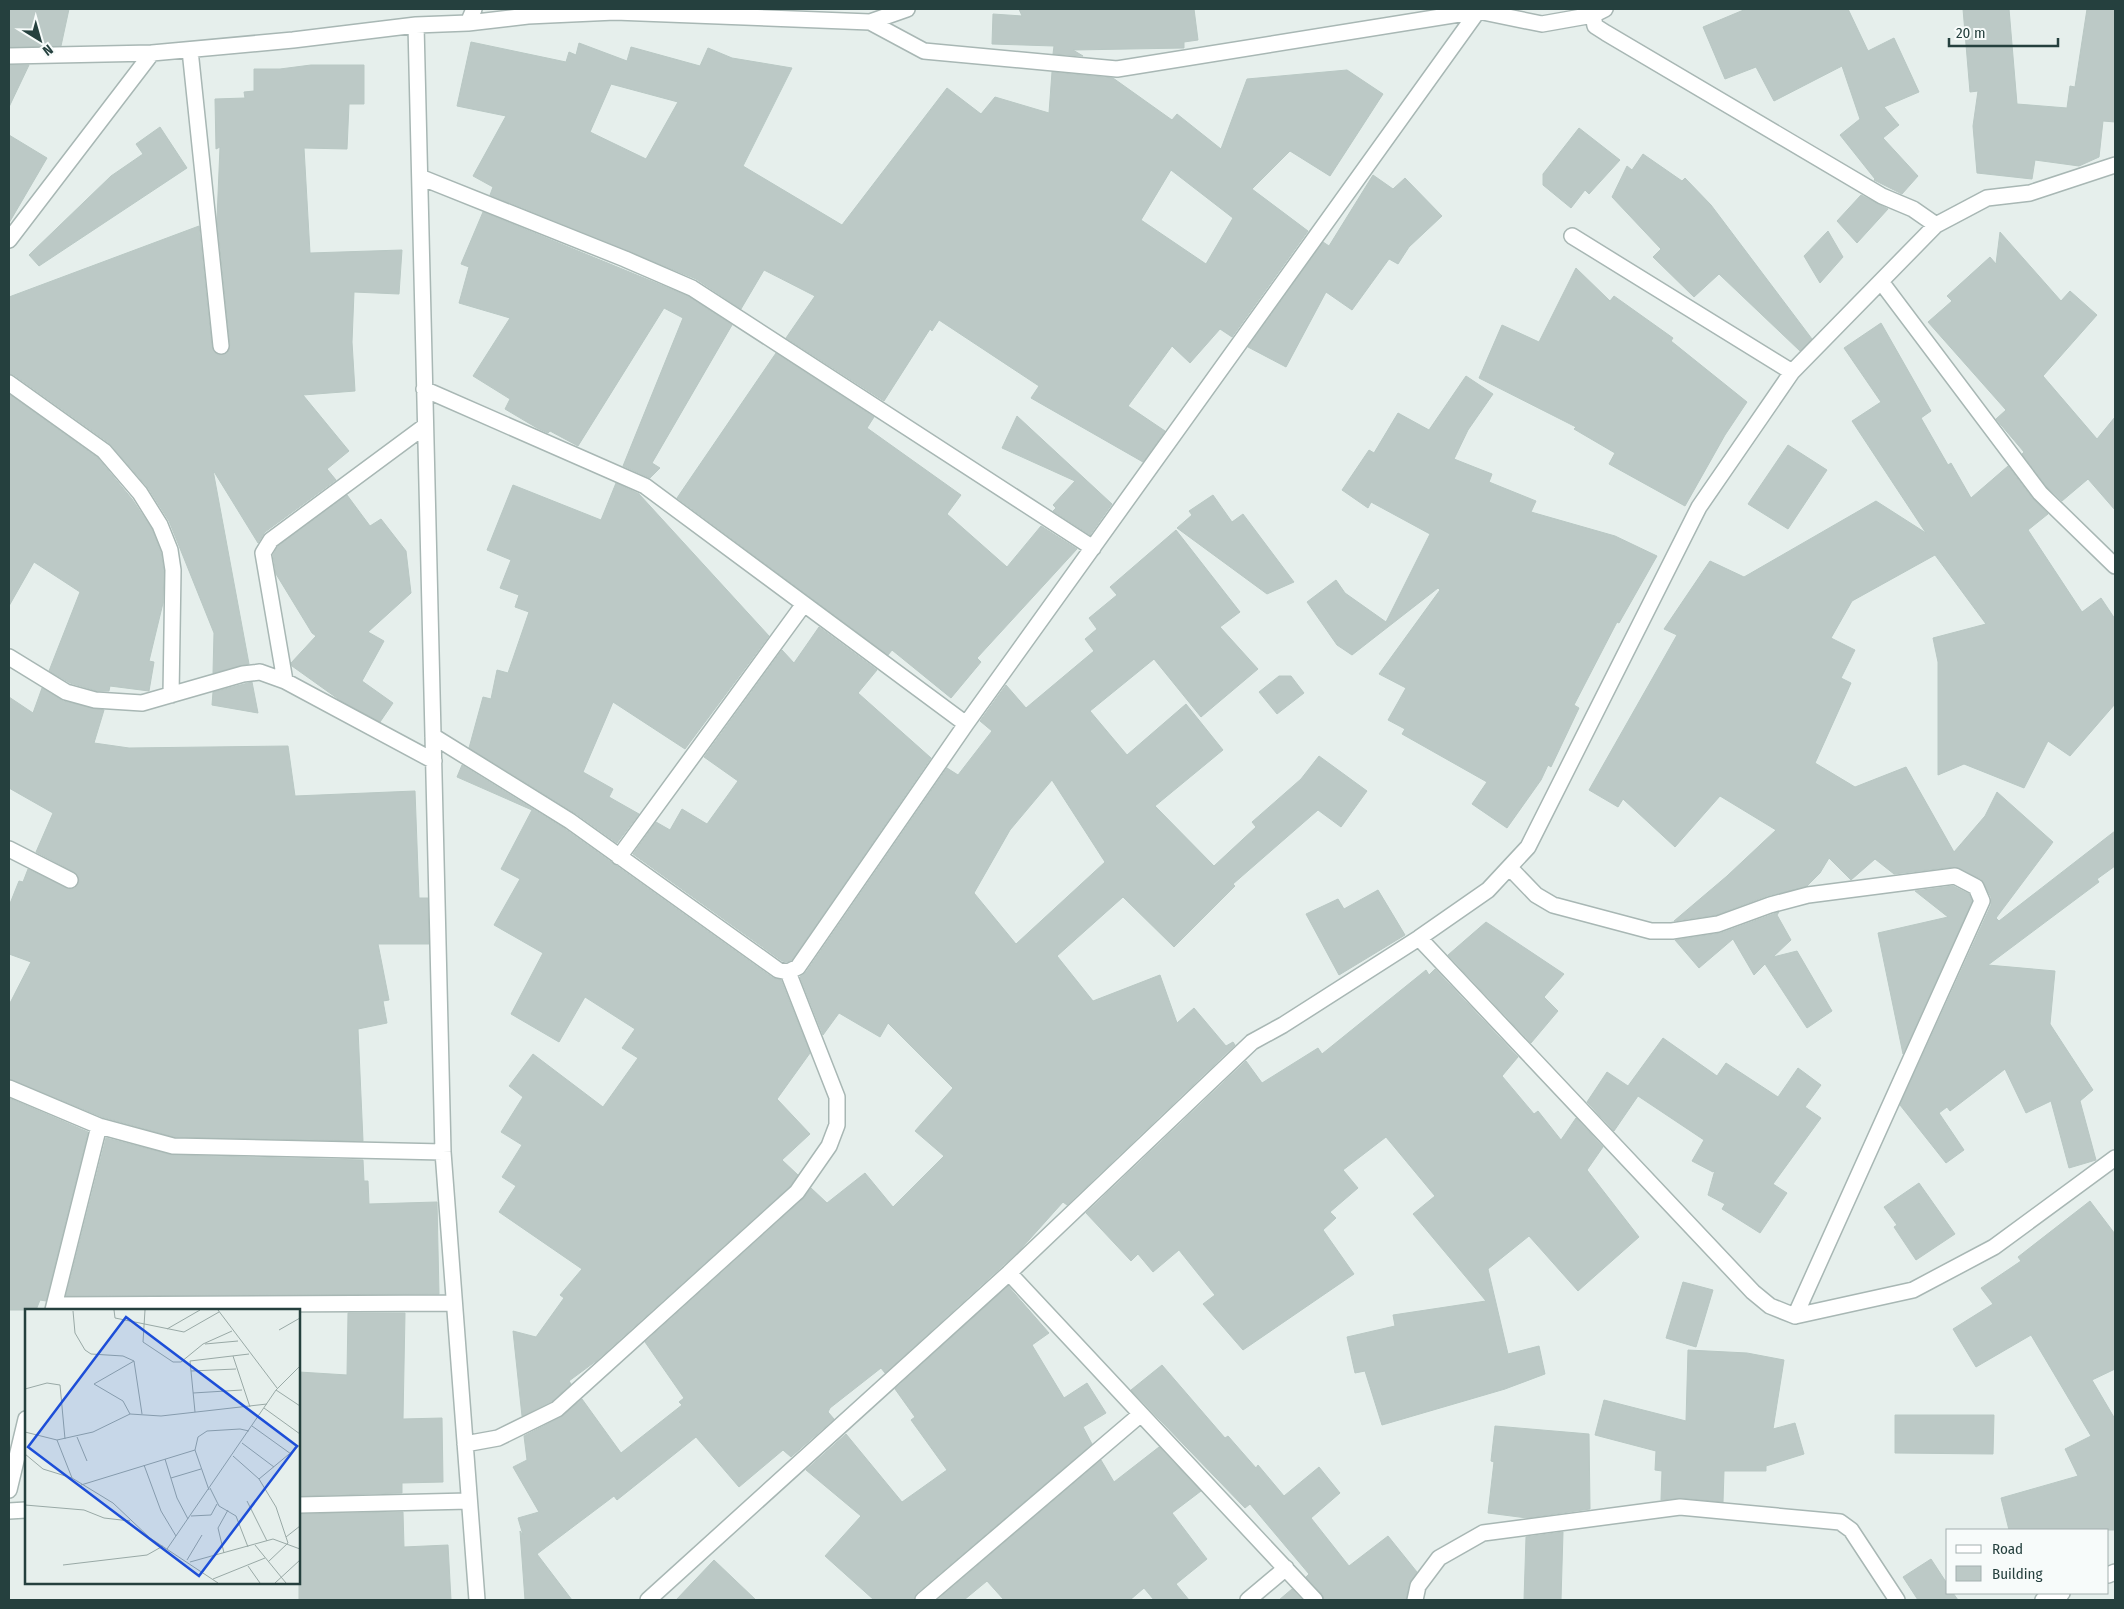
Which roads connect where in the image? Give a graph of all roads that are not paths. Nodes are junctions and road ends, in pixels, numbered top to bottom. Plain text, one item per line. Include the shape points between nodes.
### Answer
1 (474, 9) edge
2 (907, 9) edge
3 (1478, 12) junction
4 (1599, 12) edge
5 (870, 22) junction
6 (468, 24) junction
7 (416, 25) junction
8 (190, 50) junction
9 (152, 54) junction
10 (9, 56) edge
11 (2115, 165) edge
12 (420, 178) junction
13 (1936, 225) junction
14 (1572, 236) dead end
15 (9, 240) edge
16 (1882, 283) junction
17 (222, 346) dead end
18 (1792, 372) junction
19 (9, 383) edge
20 (424, 389) junction
21 (426, 426) junction
22 (1093, 548) junction
23 (2115, 566) edge
24 (804, 604) junction
25 (9, 657) edge
26 (285, 681) junction
27 (171, 695) junction
28 (966, 724) junction
29 (433, 736) junction
30 (434, 761) junction
31 (9, 849) edge
32 (619, 857) junction
33 (1510, 868) junction
34 (70, 880) dead end
35 (1419, 938) junction
36 (788, 972) junction
37 (9, 1088) edge
38 (99, 1126) junction
39 (443, 1152) junction
40 (2115, 1158) edge
41 (1009, 1273) junction
42 (454, 1303) junction
43 (54, 1308) edge
44 (1796, 1316) junction
45 (1142, 1414) junction
46 (25, 1423) edge
47 (464, 1444) junction
48 (9, 1490) edge
49 (469, 1501) junction
50 (300, 1505) edge
51 (25, 1510) edge
52 (9, 1511) edge
53 (1286, 1568) junction
54 (2059, 1594) edge
55 (477, 1600) edge
56 (648, 1600) edge
57 (923, 1600) edge
58 (1248, 1600) edge
59 (1315, 1600) edge
60 (1414, 1600) edge
61 (1897, 1600) edge
62 (2043, 1600) edge

1 - 6 street
2 - 5 street
3 - 4 street via 1542,24
3 - 5 street via 1117,69 924,51
3 - 22 street
4 - 13 street via 1596,26 1606,33
5 - 6 street via 615,12 528,16
6 - 7 street
7 - 8 street
7 - 12 street
8 - 9 street
8 - 17 street
9 - 10 street
9 - 15 street
11 - 13 street via 2030,193 1987,198
12 - 20 street
12 - 22 street via 692,288
13 - 16 street
14 - 18 street
16 - 18 street
16 - 23 street via 2040,493
18 - 33 street via 1699,507 1528,847
19 - 27 street via 104,451 140,493 160,525 170,550 173,570
20 - 21 street
20 - 24 street via 645,486
21 - 26 street via 271,540 263,553
21 - 29 street
22 - 28 street
24 - 28 street
24 - 32 street
25 - 27 street via 66,692 96,700 142,702
26 - 27 street via 260,672 243,674
26 - 30 street
28 - 36 street via 798,967
29 - 30 street
29 - 32 street via 570,822
30 - 39 street
31 - 34 street
32 - 36 street via 778,970
33 - 35 street via 1488,890
33 - 44 street via 1536,895 1554,905 1651,931 1718,924 1808,895 1955,876 1976,887 1982,901
35 - 41 street via 1252,1042
35 - 44 street via 1753,1292 1770,1306
36 - 47 street via 837,1097 837,1125 829,1146 797,1192 556,1409 498,1438
37 - 38 street
38 - 39 street via 173,1146
38 - 43 street
39 - 42 street
40 - 44 street via 1994,1247 1913,1290
41 - 45 street
41 - 56 street
42 - 43 street
42 - 47 street
45 - 53 street
45 - 57 street
46 - 48 street
47 - 49 street
49 - 50 street
49 - 55 street
51 - 52 street
53 - 58 street
53 - 59 street
54 - 62 street
60 - 61 street via 1418,1586 1439,1558 1483,1533 1680,1508 1840,1522 1851,1530

